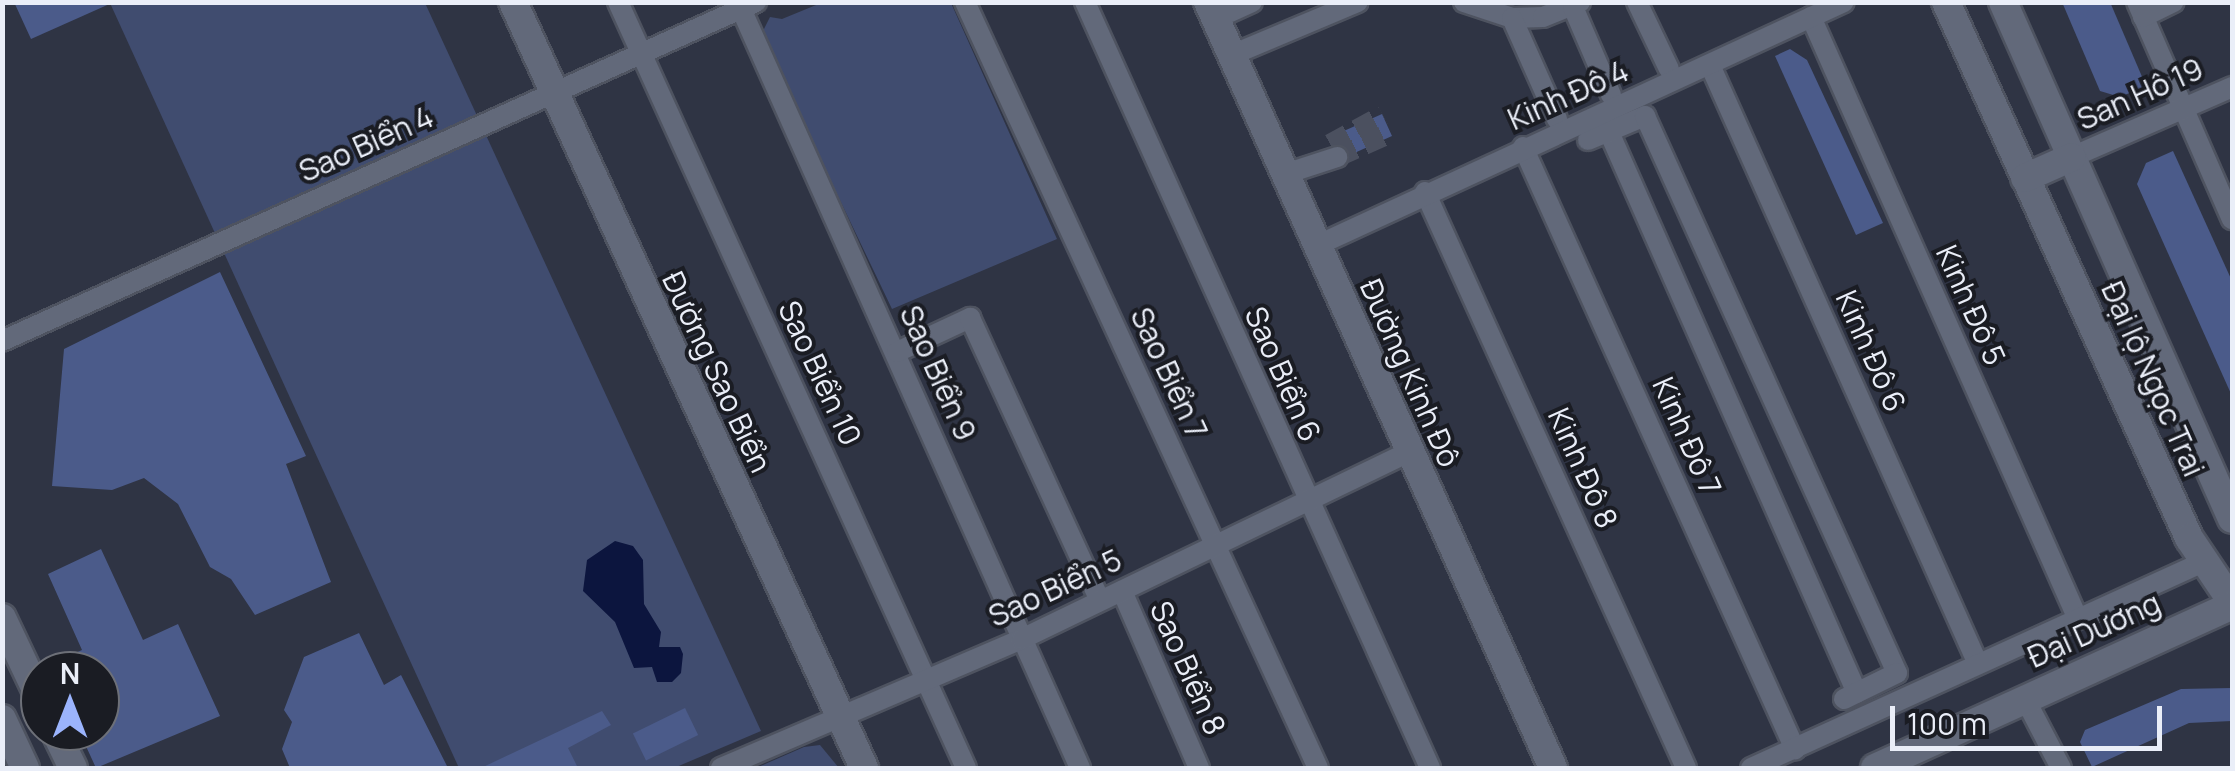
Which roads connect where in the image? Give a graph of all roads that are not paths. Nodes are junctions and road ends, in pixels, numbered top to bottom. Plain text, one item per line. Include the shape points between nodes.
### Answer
1 (513, 2) edge
2 (618, 2) edge
3 (965, 2) edge
4 (1085, 2) edge
5 (1252, 2) edge
6 (1358, 2) edge
7 (1464, 2) edge
8 (1637, 2) edge
9 (1844, 2) edge
10 (1946, 2) edge
11 (2003, 2) edge
12 (2174, 2) edge
13 (745, 5) edge
14 (1577, 5) edge
15 (1219, 7) edge
16 (2140, 10) edge
17 (1811, 17) junction
18 (1512, 18) junction
19 (1246, 49) dead end
20 (641, 55) junction
21 (1710, 65) junction
22 (1669, 69) dead end
23 (2232, 87) edge
24 (552, 93) junction
25 (1611, 95) dead end
26 (2184, 108) junction
27 (1557, 119) dead end
28 (1609, 132) junction
29 (1588, 140) dead end
30 (1524, 147) junction
31 (1334, 151) tunnel mouth
32 (2072, 157) junction
33 (1297, 168) junction
34 (2025, 178) junction
35 (1425, 192) junction
36 (2232, 219) edge
37 (1318, 246) junction
38 (2, 341) edge
39 (898, 352) junction
40 (1408, 452) junction
41 (1307, 502) junction
42 (2232, 518) edge
43 (1216, 549) junction
44 (2202, 562) junction
45 (1122, 591) junction
46 (1100, 601) junction
47 (2232, 603) edge
48 (2077, 616) junction
49 (2, 618) edge
50 (1022, 639) junction
51 (20, 656) edge
52 (1978, 662) junction
53 (925, 676) junction
54 (2024, 697) junction
55 (839, 714) junction
56 (2, 719) edge
57 (1795, 749) junction
58 (25, 768) edge
59 (721, 768) edge
60 (864, 768) edge
61 (966, 768) edge
62 (1080, 768) edge
63 (1199, 768) edge
64 (1318, 768) edge
65 (1430, 768) edge
66 (1553, 768) edge
67 (1686, 768) edge
68 (1751, 768) edge
69 (1875, 768) edge
70 (2061, 768) edge

1 - 24 street, Đường Sao Biển
2 - 20 street, Sao Biển 10
3 - 43 street, Sao Biển 7
4 - 41 street, Sao Biển 6
5 - 15 street
6 - 19 street
7 - 18 street
8 - 22 street
9 - 17 street, Kinh Đô 4
10 - 34 street, Đại lộ Ngọc Trai
11 - 32 street, Đại lộ Ngọc Trai
12 - 16 street
13 - 20 street, Sao Biển 4
13 - 39 street, Sao Biển 9
14 - 18 street
14 - 25 street
15 - 33 street, Đường Kinh Đô
16 - 26 street
17 - 21 street, Kinh Đô 4
17 - 48 street, Kinh Đô 5
18 - 27 street
20 - 24 street, Sao Biển 4
20 - 53 street, Sao Biển 10
21 - 30 street, Kinh Đô 4
21 - 52 street, Kinh Đô 6
23 - 26 street, San Hô 19
24 - 38 street, Sao Biển 4
24 - 55 street, Đường Sao Biển
26 - 32 street, San Hô 19
26 - 36 street
28 - 28 street via 1850,696 1903,670 1649,115
28 - 29 street
30 - 35 street, Kinh Đô 4
30 - 57 street, Kinh Đô 7
31 - 33 street
32 - 34 street
32 - 42 street, Đại lộ Ngọc Trai
33 - 37 street, Đường Kinh Đô
34 - 44 street, Đại lộ Ngọc Trai
35 - 37 street, Kinh Đô 4
35 - 67 street, Kinh Đô 8
37 - 40 street, Đường Kinh Đô
39 - 46 street via 970,318
39 - 50 street, Sao Biển 9
40 - 41 street, Sao Biển 5
40 - 66 street, Đường Kinh Đô
41 - 43 street, Sao Biển 5
41 - 65 street, Sao Biển 6
43 - 45 street, Sao Biển 5
43 - 64 street, Sao Biển 7
44 - 47 street, Đại lộ Ngọc Trai
44 - 48 street
45 - 46 street, Sao Biển 5
45 - 63 street, Sao Biển 8
46 - 50 street, Sao Biển 5
47 - 54 street, Đại Dương
48 - 52 street
49 - 51 street
50 - 53 street, Sao Biển 5
50 - 62 street, Sao Biển 9
52 - 57 street
53 - 55 street, Sao Biển 5
53 - 61 street, Sao Biển 10
54 - 69 street, Đại Dương
54 - 70 street
55 - 59 street, Sao Biển 5
55 - 60 street, Đường Sao Biển
56 - 58 street
57 - 68 street

